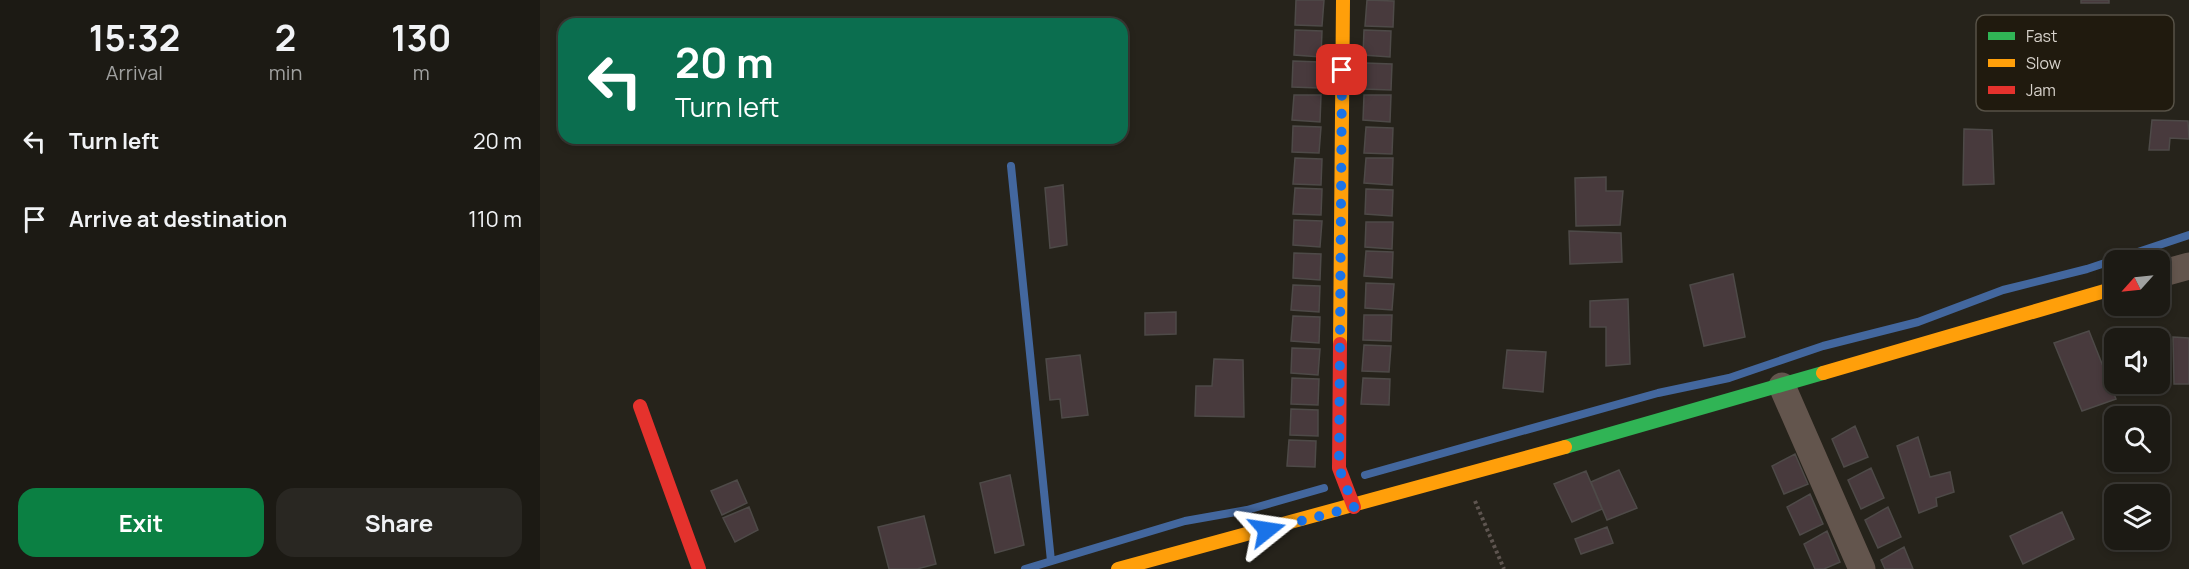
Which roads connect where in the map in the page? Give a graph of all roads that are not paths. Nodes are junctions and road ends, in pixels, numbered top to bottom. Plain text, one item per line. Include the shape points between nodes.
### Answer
1 (1343, 0) edge
2 (2189, 266) edge
3 (2170, 271) edge
4 (2104, 291) edge
5 (1782, 386) junction
6 (640, 406) dead end
7 (1354, 507) junction
8 (1161, 564) edge
9 (699, 569) edge
10 (1118, 569) edge
11 (1862, 569) edge

1 - 7 street via 1339,468
2 - 3 street
4 - 5 street
5 - 7 street
5 - 11 street
6 - 9 street
7 - 8 street
8 - 10 street

